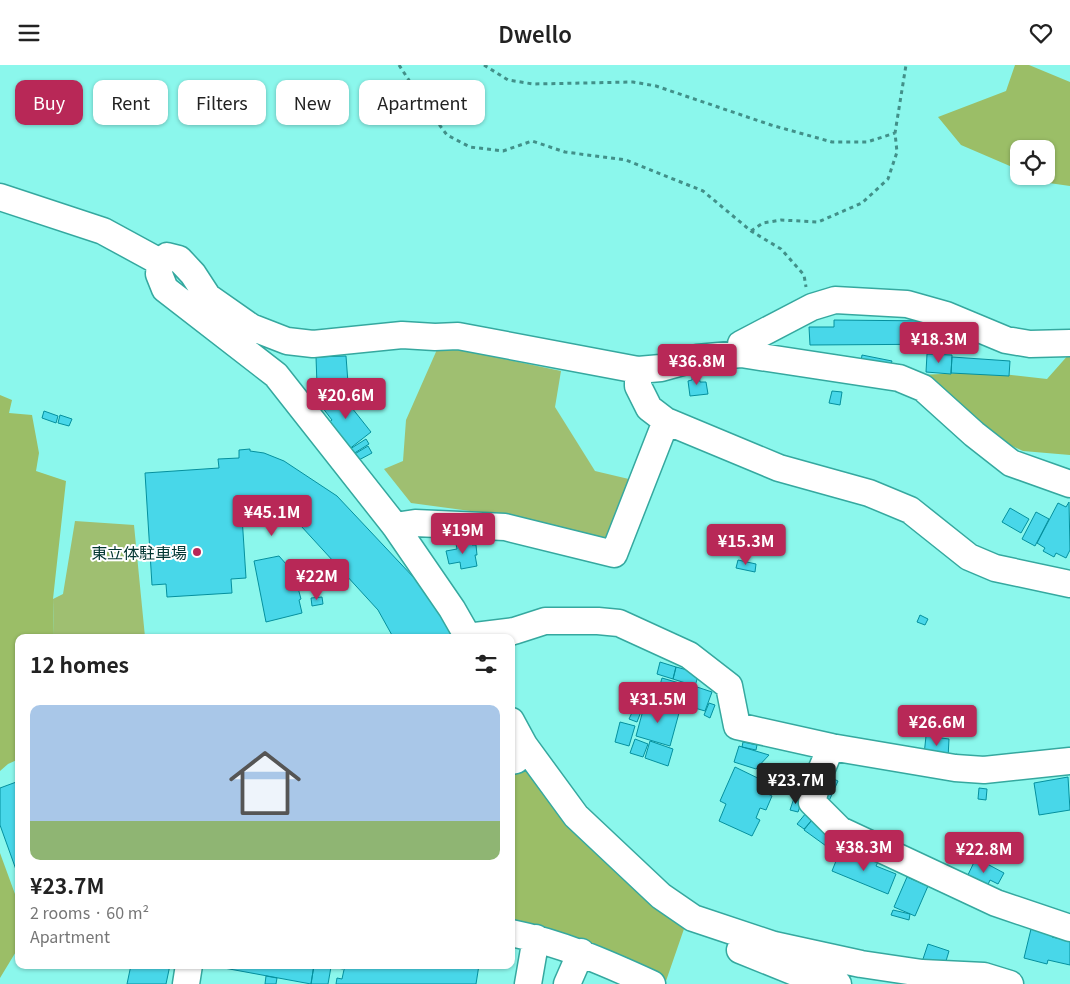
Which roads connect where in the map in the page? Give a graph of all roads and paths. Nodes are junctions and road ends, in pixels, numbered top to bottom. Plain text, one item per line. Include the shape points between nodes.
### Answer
1 (399, 65) edge
2 (484, 65) edge
3 (906, 65) edge
4 (895, 133) junction
5 (0, 197) edge
6 (751, 231) junction
7 (160, 262) junction
8 (812, 307) junction
9 (1070, 343) edge
10 (741, 354) junction
11 (638, 371) junction
12 (666, 421) junction
13 (1070, 484) edge
14 (395, 526) junction
15 (1070, 584) edge
16 (465, 634) edge
17 (490, 634) edge
18 (515, 739) edge
19 (831, 747) junction
20 (518, 753) edge
21 (1070, 761) edge
22 (693, 918) junction
23 (1070, 928) edge
24 (524, 936) edge
25 (581, 952) junction
26 (188, 969) edge
27 (824, 983) edge
28 (186, 984) edge
29 (528, 984) edge
30 (567, 984) edge
31 (652, 984) edge
32 (1010, 984) edge

1 - 6 path via 447,135 470,147 503,151 532,141 565,152 626,160 703,191
2 - 4 path via 508,80 533,84 633,82 656,86 832,142 867,142
3 - 4 path
4 - 6 path via 897,152 888,179 862,203 818,222 781,220 763,223
5 - 7 street via 103,231
6 - 8 path via 781,249 804,275
7 - 11 street via 167,256 179,259 208,297 251,327 286,341 313,344 402,335 458,336
7 - 14 street via 159,274 165,289 276,375
8 - 9 street via 835,300 907,304 946,315 1006,340 1030,344
8 - 10 street via 741,344
10 - 11 street via 697,358
10 - 13 street via 899,378 923,389 1011,463
11 - 12 street via 638,386 648,408
12 - 14 street via 614,554 505,527 415,523
12 - 15 street via 780,468 869,493 910,510 969,557 995,567
14 - 16 street
17 - 19 street via 514,631 545,621 619,623 689,655 729,686 737,726
18 - 20 street
19 - 21 street via 984,770
19 - 23 street via 812,802 840,830 996,903
20 - 22 street via 576,816 661,896
22 - 27 street via 692,930
22 - 32 street via 774,945 861,964 922,973 984,976
24 - 25 street
24 - 29 street
25 - 30 street
25 - 31 street
26 - 28 street

